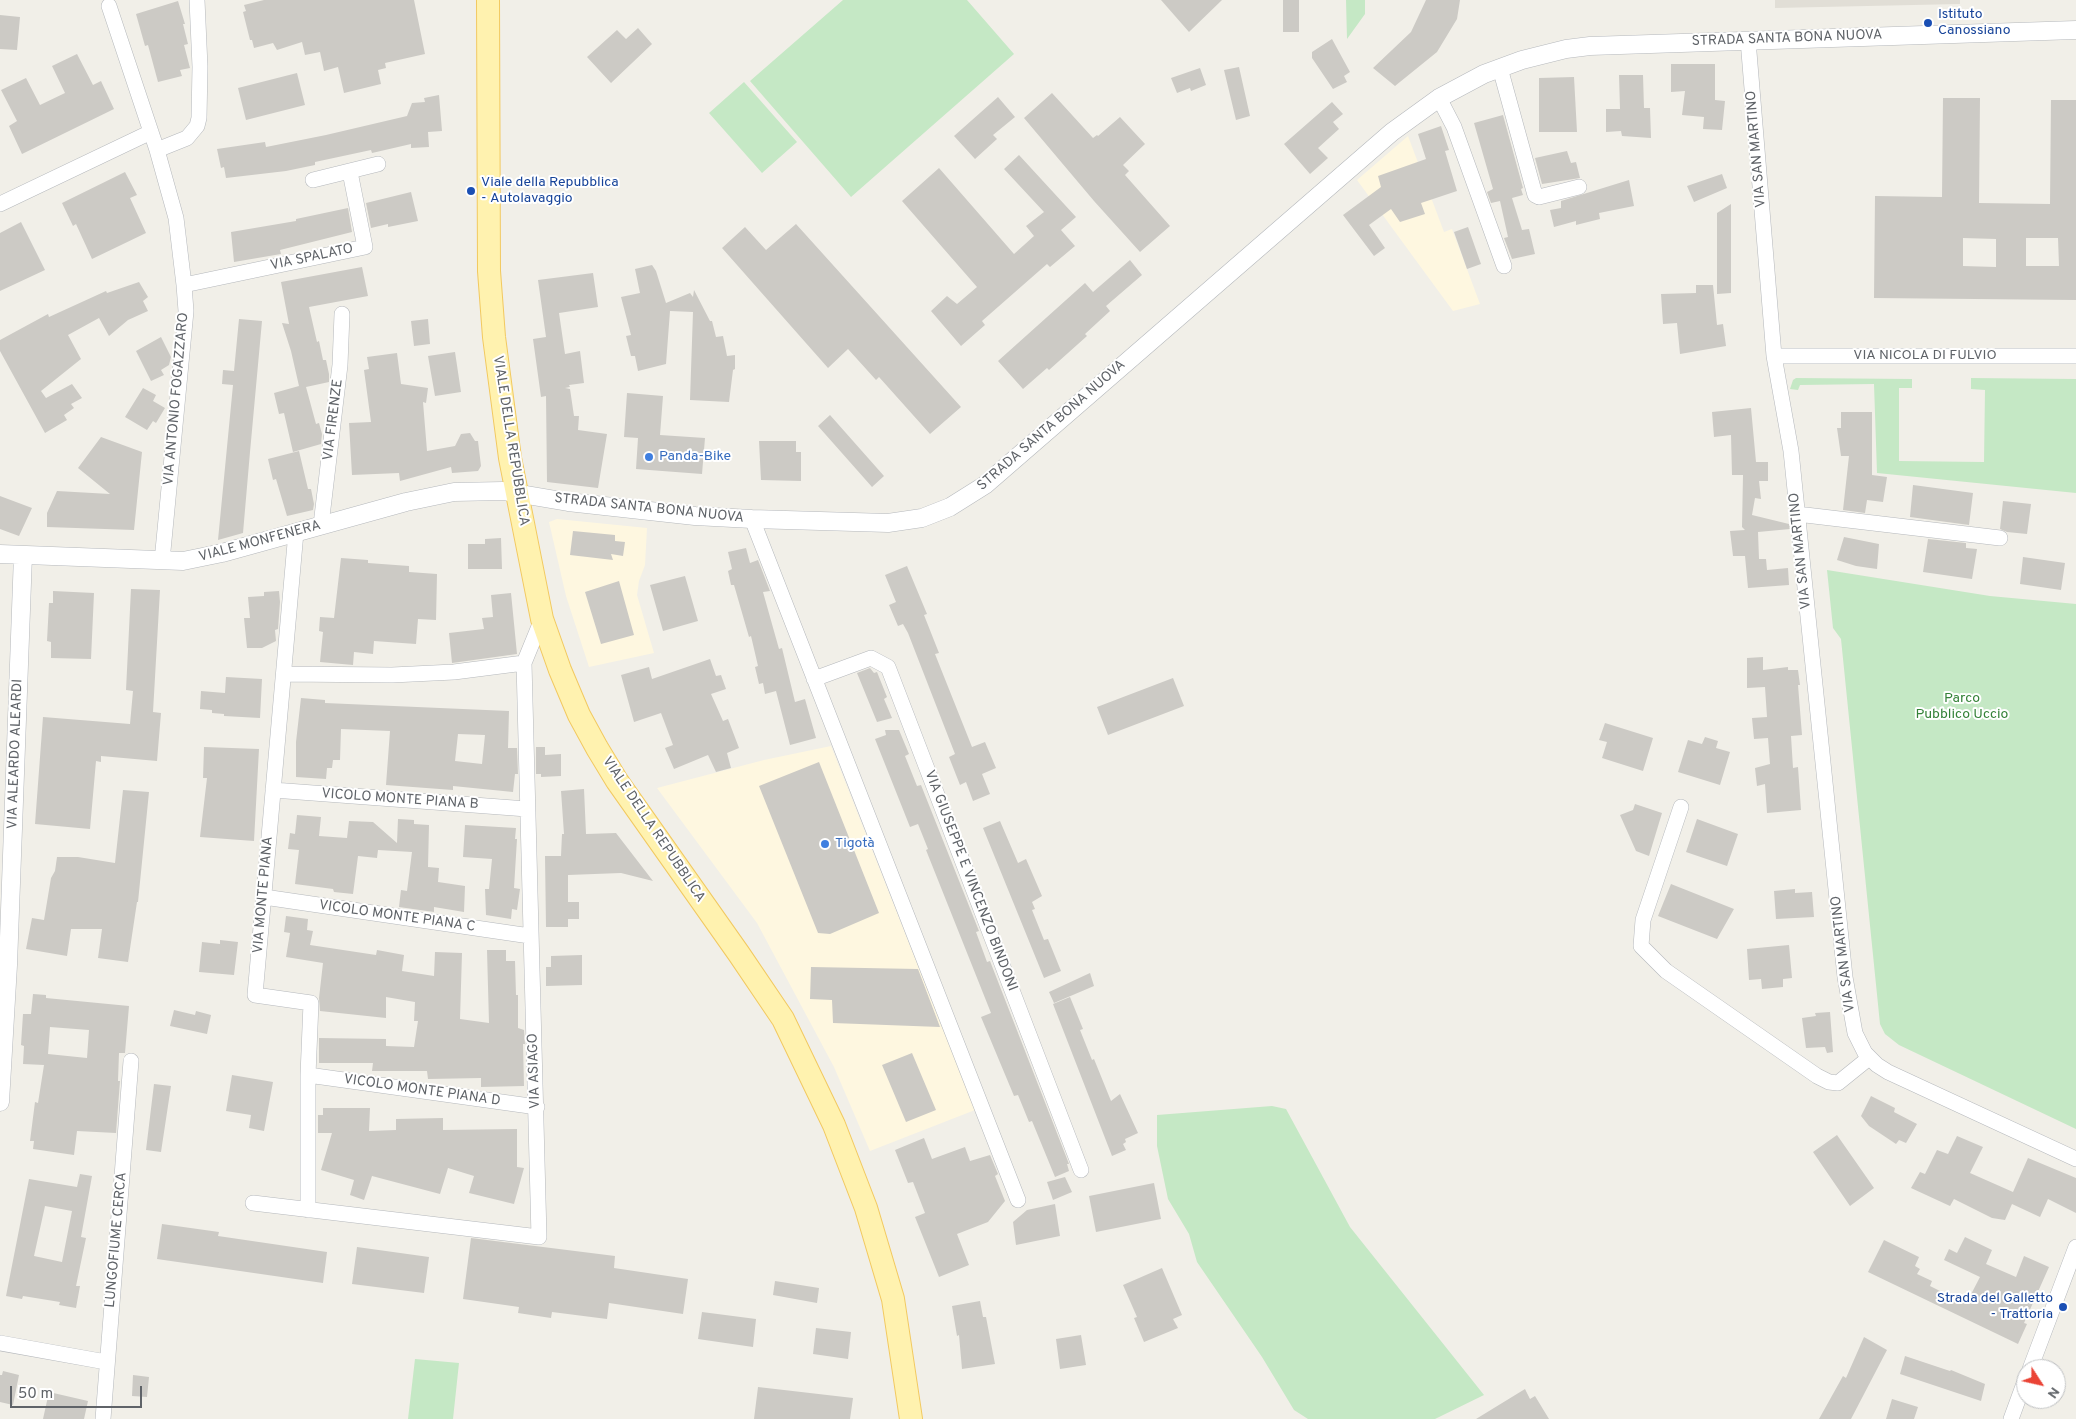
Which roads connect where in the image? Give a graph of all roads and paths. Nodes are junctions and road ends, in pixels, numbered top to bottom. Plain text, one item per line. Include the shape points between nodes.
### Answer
1 (198, 0) edge
2 (488, 0) edge
3 (109, 6) dead end
4 (2076, 30) edge
5 (1748, 40) junction
6 (1500, 68) junction
7 (1440, 98) junction
8 (151, 132) junction
9 (157, 150) junction
10 (378, 164) dead end
11 (350, 172) junction
12 (313, 180) dead end
13 (1579, 187) dead end
14 (0, 204) edge
15 (1504, 266) dead end
16 (184, 285) junction
17 (342, 314) dead end
18 (1774, 356) junction
19 (2076, 356) edge
20 (516, 493) junction
21 (1797, 514) junction
22 (752, 519) junction
23 (321, 525) junction
24 (296, 532) junction
25 (2000, 538) dead end
26 (0, 554) edge
27 (23, 555) junction
28 (162, 562) junction
29 (542, 619) junction
30 (524, 664) junction
31 (285, 674) junction
32 (814, 679) junction
33 (273, 790) junction
34 (1681, 807) dead end
35 (527, 809) junction
36 (264, 897) junction
37 (530, 936) junction
38 (4, 965) edge
39 (1870, 1058) junction
40 (131, 1061) dead end
41 (308, 1075) junction
42 (0, 1102) edge
43 (537, 1107) junction
44 (2076, 1160) edge
45 (1081, 1170) dead end
46 (1018, 1200) dead end
47 (253, 1203) dead end
48 (308, 1210) junction
49 (2076, 1247) edge
50 (0, 1344) edge
51 (2034, 1359) edge
52 (106, 1362) junction
53 (2016, 1405) edge
54 (102, 1419) edge
55 (911, 1419) edge
56 (2011, 1419) edge

1 - 9 street via 200,67 197,126 186,138
2 - 20 main road, VIALE DELLA REPUBBLICA via 489,270 494,337
3 - 8 street, VIA ANTONIO FOGAZZARO
4 - 5 street, STRADA SANTA BONA NUOVA
5 - 6 street, STRADA SANTA BONA NUOVA via 1590,46 1566,49
5 - 18 street, VIA SAN MARTINO
6 - 7 street, STRADA SANTA BONA NUOVA
6 - 13 street via 1535,195 1539,197
7 - 15 street via 1454,127
7 - 22 street, STRADA SANTA BONA NUOVA via 1384,138 966,498 935,514 906,521 865,523
8 - 9 street, VIA ANTONIO FOGAZZARO
8 - 14 street
9 - 16 street, VIA ANTONIO FOGAZZARO via 176,218
10 - 11 street
11 - 12 street
11 - 16 street, VIA SPALATO via 365,247
16 - 28 street, VIA ANTONIO FOGAZZARO via 186,311
17 - 23 street, VIA FIRENZE via 340,365
18 - 19 street, VIA NICOLA DI FULVIO
18 - 21 street, VIA SAN MARTINO via 1788,434
20 - 22 street, STRADA SANTA BONA NUOVA via 695,516
20 - 23 street, VIALE MONFENERA via 490,490 454,492
20 - 29 main road, VIALE DELLA REPUBBLICA
21 - 25 street
21 - 39 street, VIA SAN MARTINO via 1845,977 1855,1033
22 - 32 street
23 - 24 street, VIALE MONFENERA
24 - 28 street, VIALE MONFENERA via 202,558
24 - 31 street, VIA MONTE PIANA
26 - 27 street, VIALE MONFENERA
27 - 28 street, VIALE MONFENERA
27 - 38 street, VIA ALEARDO ALEARDI
29 - 30 street, VIA ASIAGO
29 - 55 main road, VIALE DELLA REPUBBLICA via 579,715 597,748 783,1018 834,1125 866,1208 893,1299
30 - 31 street via 392,675
30 - 35 street, VIA ASIAGO
31 - 33 street, VIA MONTE PIANA
32 - 45 street, VIA GIUSEPPE E VINCENZO BINDONI via 871,658 888,667
32 - 46 street
33 - 35 street, VICOLO MONTE PIANA B
33 - 36 street, VIA MONTE PIANA
34 - 39 street via 1643,920 1641,946 1666,971 1816,1076 1838,1083
35 - 37 street, VIA ASIAGO
36 - 37 street, VICOLO MONTE PIANA C
36 - 41 street, VIA MONTE PIANA via 255,995 311,1003
37 - 43 street, VIA ASIAGO
38 - 42 street, VIA ALEARDO ALEARDI
39 - 44 street, VIA SAN MARTINO via 1901,1078
40 - 52 street, LUNGOFIUME CERCA
41 - 43 street, VICOLO MONTE PIANA D
41 - 48 street, VIA MONTE PIANA
43 - 48 street, VIA ASIAGO via 539,1237
47 - 48 street, VIA ASIAGO
49 - 51 street
50 - 52 street
52 - 54 street, LUNGOFIUME CERCA
53 - 56 street

